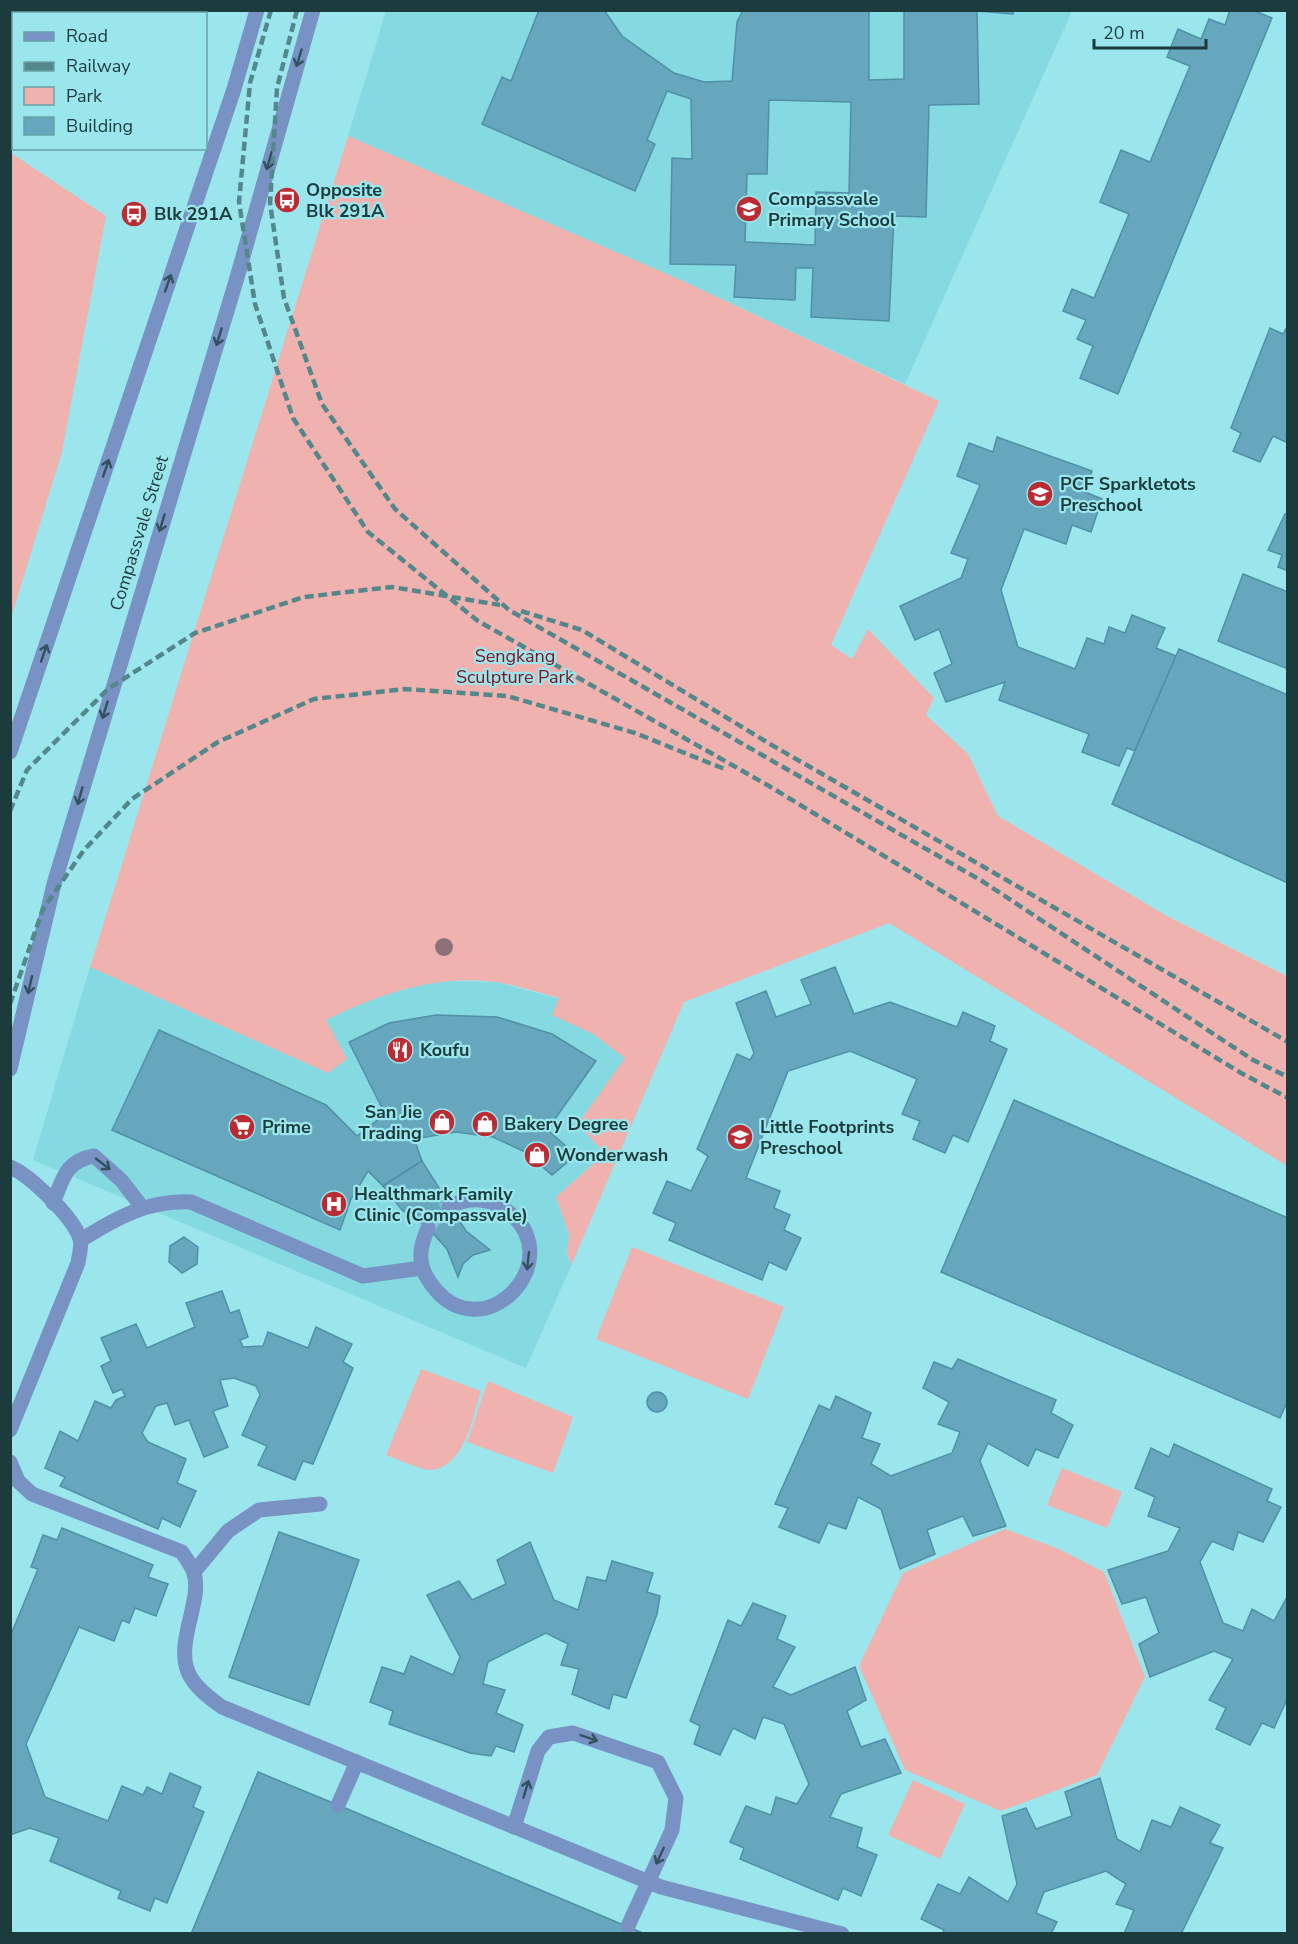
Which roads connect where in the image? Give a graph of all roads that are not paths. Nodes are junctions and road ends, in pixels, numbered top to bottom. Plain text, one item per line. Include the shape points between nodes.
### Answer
1 (257, 10) edge
2 (313, 10) edge
3 (10, 752) edge
4 (10, 1069) edge
5 (10, 1167) edge
6 (53, 1203) junction
7 (142, 1207) junction
8 (449, 1207) tunnel mouth
9 (428, 1228) tunnel mouth
10 (81, 1240) junction
11 (422, 1268) junction
12 (10, 1430) edge
13 (10, 1462) edge
14 (320, 1504) dead end
15 (194, 1572) junction
16 (357, 1762) junction
17 (338, 1805) dead end
18 (514, 1827) junction
19 (647, 1882) junction
20 (628, 1926) dead end
21 (842, 1934) edge

3 -> 1 street
2 -> 4 street, Compassvale Street via 236,281 57,873
5 - 6 street via 22,1172
6 -> 7 street via 67,1169 79,1159 94,1156 121,1180
6 - 10 street
7 - 10 street
7 - 11 street via 170,1201 190,1202 363,1276
8 -> 11 street via 462,1200 490,1200 515,1215 529,1240 528,1269 514,1294 489,1308 460,1308 436,1293
9 - 11 street via 420,1247
10 - 12 street via 78,1263
13 - 15 street via 18,1481 32,1494 182,1552
14 - 15 street via 259,1510 228,1531
15 - 16 street via 196,1596 184,1648 186,1670 199,1691 222,1707
16 - 17 street
16 - 18 street
18 - 19 street
18 -> 19 street via 538,1751 549,1737 573,1733 658,1762 676,1798 672,1830
19 - 20 street
19 - 21 street

